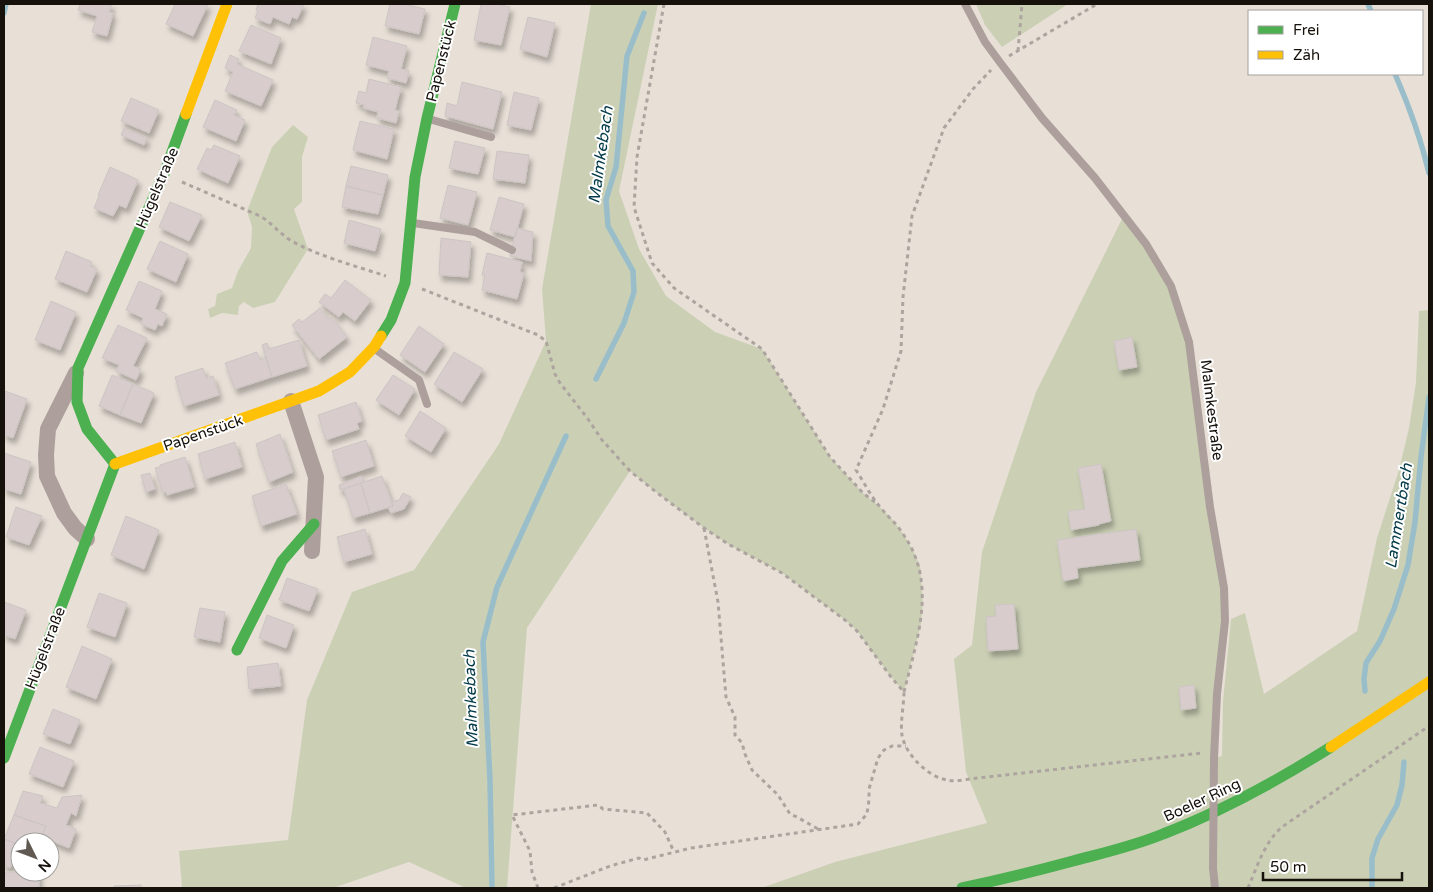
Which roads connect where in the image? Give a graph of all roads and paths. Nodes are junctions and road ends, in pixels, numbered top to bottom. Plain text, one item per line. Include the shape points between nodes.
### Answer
1 (227, 4) edge
2 (454, 4) edge
3 (664, 4) edge
4 (965, 4) edge
5 (1022, 4) edge
6 (1097, 4) edge
7 (1018, 51) junction
8 (999, 61) junction
9 (427, 118) junction
10 (491, 137) dead end
11 (164, 174) junction
12 (411, 222) junction
13 (512, 250) dead end
14 (405, 283) junction
15 (374, 347) junction
16 (78, 368) junction
17 (291, 401) junction
18 (427, 404) dead end
19 (115, 464) junction
20 (880, 507) junction
21 (314, 524) junction
22 (704, 528) junction
23 (87, 539) junction
24 (312, 551) dead end
25 (237, 650) dead end
26 (1429, 682) edge
27 (904, 692) junction
28 (1429, 726) edge
29 (906, 746) junction
30 (1214, 755) junction
31 (4, 758) edge
32 (818, 830) junction
33 (674, 852) junction
34 (538, 888) edge
35 (554, 888) edge
36 (962, 888) edge
37 (1215, 888) edge
38 (1248, 888) edge

1 - 11 street, Hügelstraße
2 - 9 street, Papenstück
3 - 20 path via 637,157 634,207 652,263 674,288 762,349 830,457
4 - 8 lane, Malmkestraße
5 - 7 path
6 - 7 path
7 - 8 path
8 - 20 path via 944,128 912,216 901,352 883,409 856,470
8 - 30 lane, Malmkestraße via 1146,244 1171,286 1189,342 1224,588 1225,621 1216,694
9 - 10 lane, Papenstück
9 - 12 street, Papenstück via 415,177
11 - 14 path via 260,216 290,240 308,249
11 - 16 street, Hügelstraße
12 - 13 lane via 474,232
12 - 14 street, Papenstück
14 - 15 street, Papenstück via 391,320
14 - 22 path via 538,334 546,341 560,383 616,457
15 - 17 street, Papenstück via 350,372 319,391
15 - 18 lane via 419,380
16 - 19 street, Hügelstraße via 77,402 87,429
16 - 23 street, Hügelstraße via 48,429 46,455 48,476 64,513
17 - 19 street, Papenstück
17 - 21 street via 316,477
19 - 23 street, Hügelstraße
20 - 27 path via 904,535 920,566 921,624
21 - 24 street
21 - 25 street via 282,561
22 - 27 path via 782,573 845,620
22 - 32 path via 718,602 726,697 734,717 735,735 742,743 752,770 778,795 790,814
23 - 31 street, Hügelstraße
26 - 36 street, Boeler Ring via 1289,773 1219,810 1164,834 1105,853
27 - 29 path via 902,735
28 - 38 path via 1282,827 1268,844
29 - 30 path via 933,776 948,780
29 - 32 path via 892,746 878,758 868,790 867,814 858,824
30 - 37 lane, Malmkestraße, bridge
32 - 33 path
33 - 34 path via 665,832 647,813 603,809 598,805 512,816 530,851
33 - 35 path via 610,866

